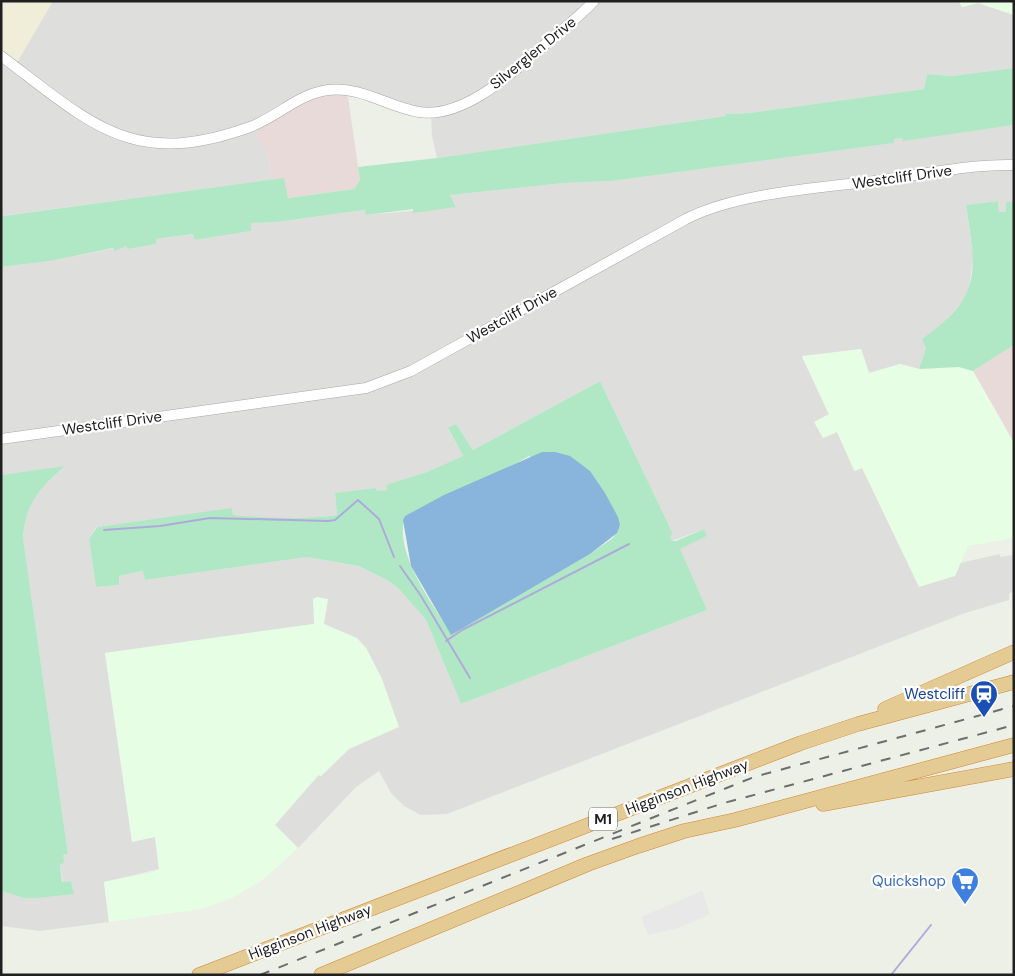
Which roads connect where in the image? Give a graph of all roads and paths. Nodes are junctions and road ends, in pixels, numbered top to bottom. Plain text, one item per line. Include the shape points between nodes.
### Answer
1 (594, 1) edge
2 (1, 56) edge
3 (1014, 165) edge
4 (1, 438) edge
5 (1014, 652) edge
6 (1014, 682) edge
7 (800, 743) junction
8 (1014, 745) edge
9 (1014, 769) edge
10 (735, 820) junction
11 (199, 975) edge
12 (321, 975) edge

1 - 2 street, Silverglen Drive via 499,83 446,110 422,112 359,92 327,90 304,97 250,127 170,145 142,142 104,129
3 - 4 street, Westcliff Drive via 929,173 713,207 382,384
5 - 7 highway via 929,691
6 - 7 highway, Higginson Highway / M1
7 - 11 highway, Higginson Highway / M1
8 - 10 highway, M1
9 - 10 highway
10 - 12 highway, M1 via 684,832 588,864

